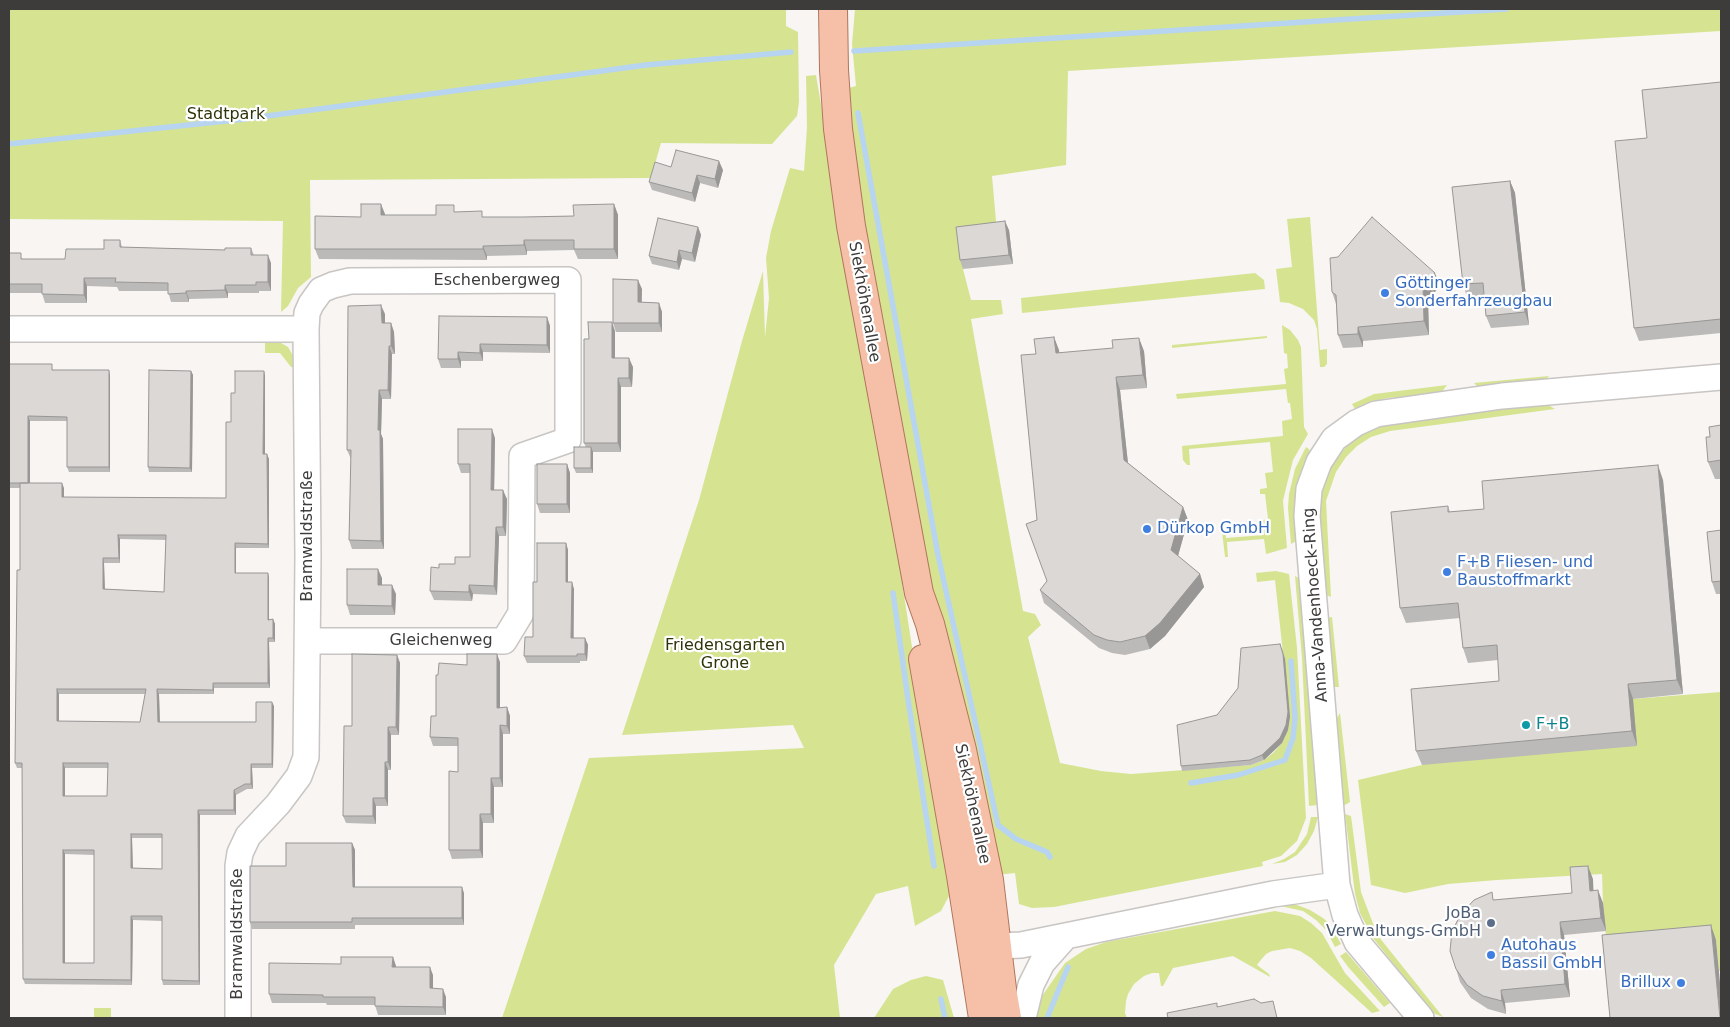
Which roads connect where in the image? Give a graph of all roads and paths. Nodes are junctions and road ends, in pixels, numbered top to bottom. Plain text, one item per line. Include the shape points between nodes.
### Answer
1 (834, 9) edge
2 (9, 329) edge
3 (306, 329) junction
4 (1721, 376) edge
5 (522, 456) joint
6 (308, 641) junction
7 (1336, 879) junction
8 (1066, 936) junction
9 (983, 940) junction
10 (238, 1018) edge
11 (983, 1018) edge
12 (1007, 1018) edge
13 (1022, 1018) edge
14 (1421, 1018) edge

1 - 9 main road, Siekhöhenallee via 838,129 851,226 918,593 930,624 962,750 989,880
2 - 3 street
3 - 5 street, Eschenbergweg via 315,296 341,282 568,280 568,440
3 - 6 street, Bramwaldstraße
4 - 7 street, Anna-Vandenhoeck-Ring via 1502,396 1376,414 1334,439 1319,462 1309,489 1307,516
5 - 6 street, Gleichenweg via 521,613 504,641
6 - 10 street, Bramwaldstraße via 305,764 282,799 248,836 240,853
7 - 8 street
7 - 9 street via 1028,929
7 - 14 street, Anna-Vandenhoeck-Ring via 1345,915 1357,942
8 - 9 street via 1021,944
8 - 13 street via 1042,964
9 - 11 main road, Siekhöhenallee
9 - 12 main road, Siekhöhenallee

